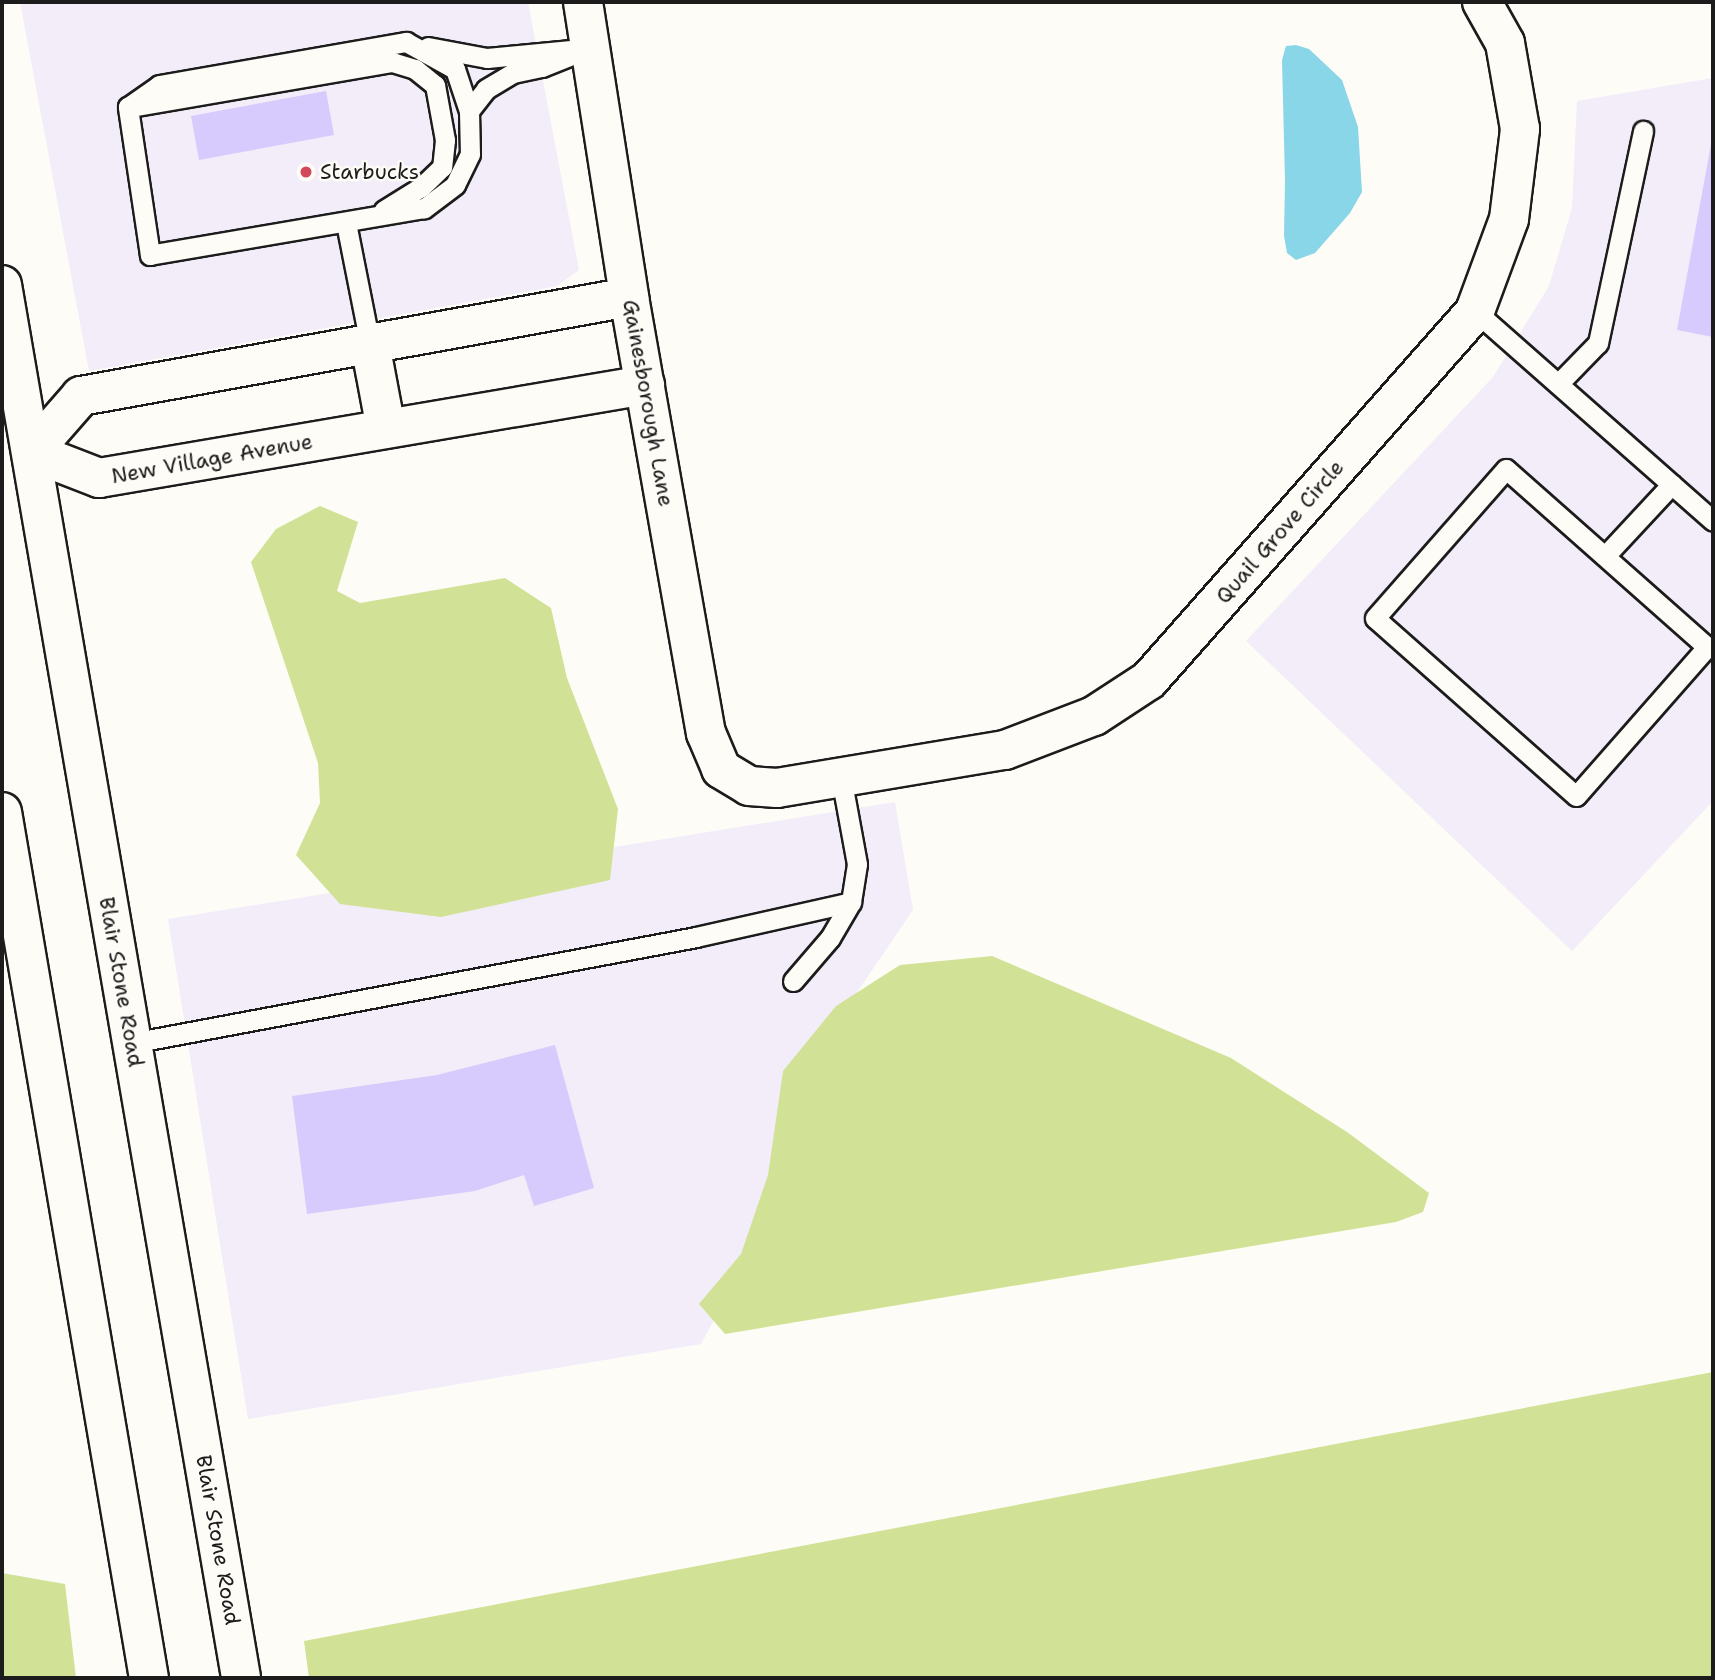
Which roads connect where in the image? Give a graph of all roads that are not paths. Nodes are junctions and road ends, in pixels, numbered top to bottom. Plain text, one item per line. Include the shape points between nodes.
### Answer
1 (583, 2) edge
2 (1482, 2) edge
3 (406, 42) junction
4 (590, 48) junction
5 (128, 107) junction
6 (469, 111) junction
7 (1643, 131) dead end
8 (346, 223) junction
9 (2, 285) edge
10 (629, 297) junction
11 (1475, 311) junction
12 (369, 344) junction
13 (1558, 384) junction
14 (645, 385) junction
15 (386, 429) junction
16 (17, 454) edge
17 (1672, 484) junction
18 (1713, 521) edge
19 (1605, 556) junction
20 (841, 777) junction
21 (749, 786) joint
22 (2, 812) edge
23 (851, 902) junction
24 (793, 981) dead end
25 (132, 1043) junction
26 (149, 1678) edge
27 (241, 1678) edge

1 - 4 street, Gainesborough Lane
2 - 11 street, Quail Grove Circle via 1505,43 1520,129 1509,219
3 - 4 lane via 487,58
3 - 5 lane via 159,85
3 - 6 lane via 455,69
4 - 6 lane via 513,73 486,89
4 - 10 street, Gainesborough Lane
5 - 8 lane via 150,255
5 - 8 lane via 392,62 415,69 435,85 445,140 442,167 394,206
6 - 8 lane via 470,153 455,185 424,208
7 - 13 lane via 1598,343
8 - 12 lane
9 - 16 street, Blair Stone Road
10 - 12 street
10 - 14 street, Gainesborough Lane
11 - 13 lane
11 - 20 street, Quail Grove Circle via 1149,680 1094,716 1005,750
12 - 15 street
12 - 16 street via 81,396
13 - 17 lane
14 - 15 street, New Village Avenue
14 - 21 street, Gainesborough Lane via 706,733 721,769
15 - 16 street, New Village Avenue via 99,478
16 - 25 street, Blair Stone Road
17 - 18 lane
17 - 19 lane
19 - 19 lane via 1707,648 1576,796 1375,618 1506,468
20 - 21 street, Quail Grove Circle via 777,788
20 - 23 lane via 857,864
22 - 26 street
23 - 24 lane via 830,939
23 - 25 lane via 696,937
25 - 27 street, Blair Stone Road

